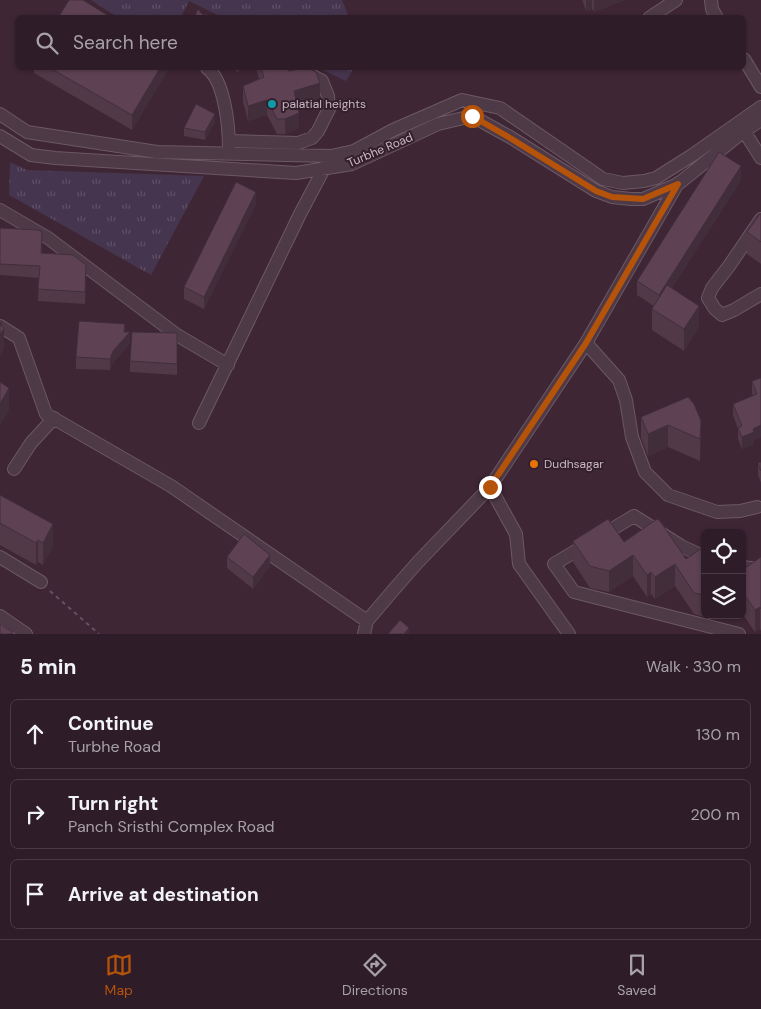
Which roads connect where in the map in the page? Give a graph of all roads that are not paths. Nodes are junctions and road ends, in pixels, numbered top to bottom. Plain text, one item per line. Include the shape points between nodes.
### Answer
1 (676, 0) edge
2 (712, 0) edge
3 (654, 15) edge
4 (715, 15) edge
5 (746, 62) edge
6 (209, 70) edge
7 (302, 70) edge
8 (761, 87) edge
9 (492, 106) junction
10 (761, 107) edge
11 (0, 114) edge
12 (761, 120) edge
13 (486, 124) junction
14 (744, 131) junction
15 (35, 133) junction
16 (0, 136) edge
17 (229, 141) junction
18 (157, 152) junction
19 (229, 154) junction
20 (31, 155) junction
21 (331, 156) junction
22 (761, 158) edge
23 (679, 163) junction
24 (159, 165) junction
25 (325, 168) junction
26 (228, 169) junction
27 (678, 184) junction
28 (0, 210) edge
29 (761, 219) edge
30 (761, 294) edge
31 (0, 326) edge
32 (586, 343) junction
33 (228, 365) junction
34 (54, 418) junction
35 (199, 423) dead end
36 (14, 469) dead end
37 (490, 487) junction
38 (758, 507) dead end
39 (701, 555) edge
40 (0, 557) edge
41 (746, 567) edge
42 (761, 569) edge
43 (41, 582) road end
44 (0, 616) edge
45 (367, 621) junction
46 (26, 634) edge
47 (364, 634) edge
48 (569, 634) edge
49 (739, 634) edge

1 - 3 street
2 - 4 street
5 - 8 street
6 - 17 street via 222,92
7 - 17 street via 322,81 328,96 329,109 312,138 298,143
9 - 13 street
9 - 21 street via 462,100 392,130 354,151
9 - 23 street via 500,108 604,179 623,183 644,181 656,178
10 - 23 street
11 - 15 street via 27,132
12 - 14 street
13 - 25 street, Turbhe Road via 472,116 438,124 352,164
13 - 27 street, Turbhe Road via 596,191 612,197 643,199
14 - 22 street
14 - 27 street
15 - 18 street
15 - 20 street
16 - 20 street, Turbhe Road
17 - 19 street
18 - 19 street
18 - 24 street
19 - 21 street
19 - 26 street
20 - 24 street, Turbhe Road
21 - 25 street
23 - 27 street
24 - 26 street, Turbhe Road
25 - 26 street, Turbhe Road via 296,173
25 - 33 street
27 - 32 street
28 - 33 street via 48,238 177,335
29 - 30 street via 708,298 722,315
31 - 34 street via 19,338 46,414
32 - 37 street
32 - 38 street via 619,380 632,437 645,472 668,495 717,512
33 - 35 street
34 - 36 street via 31,443
34 - 45 street via 171,486
37 - 45 street
37 - 48 street via 516,534 519,564
39 - 49 street via 634,516 554,564 574,592
40 - 43 street
41 - 42 street
44 - 46 street
45 - 47 street

